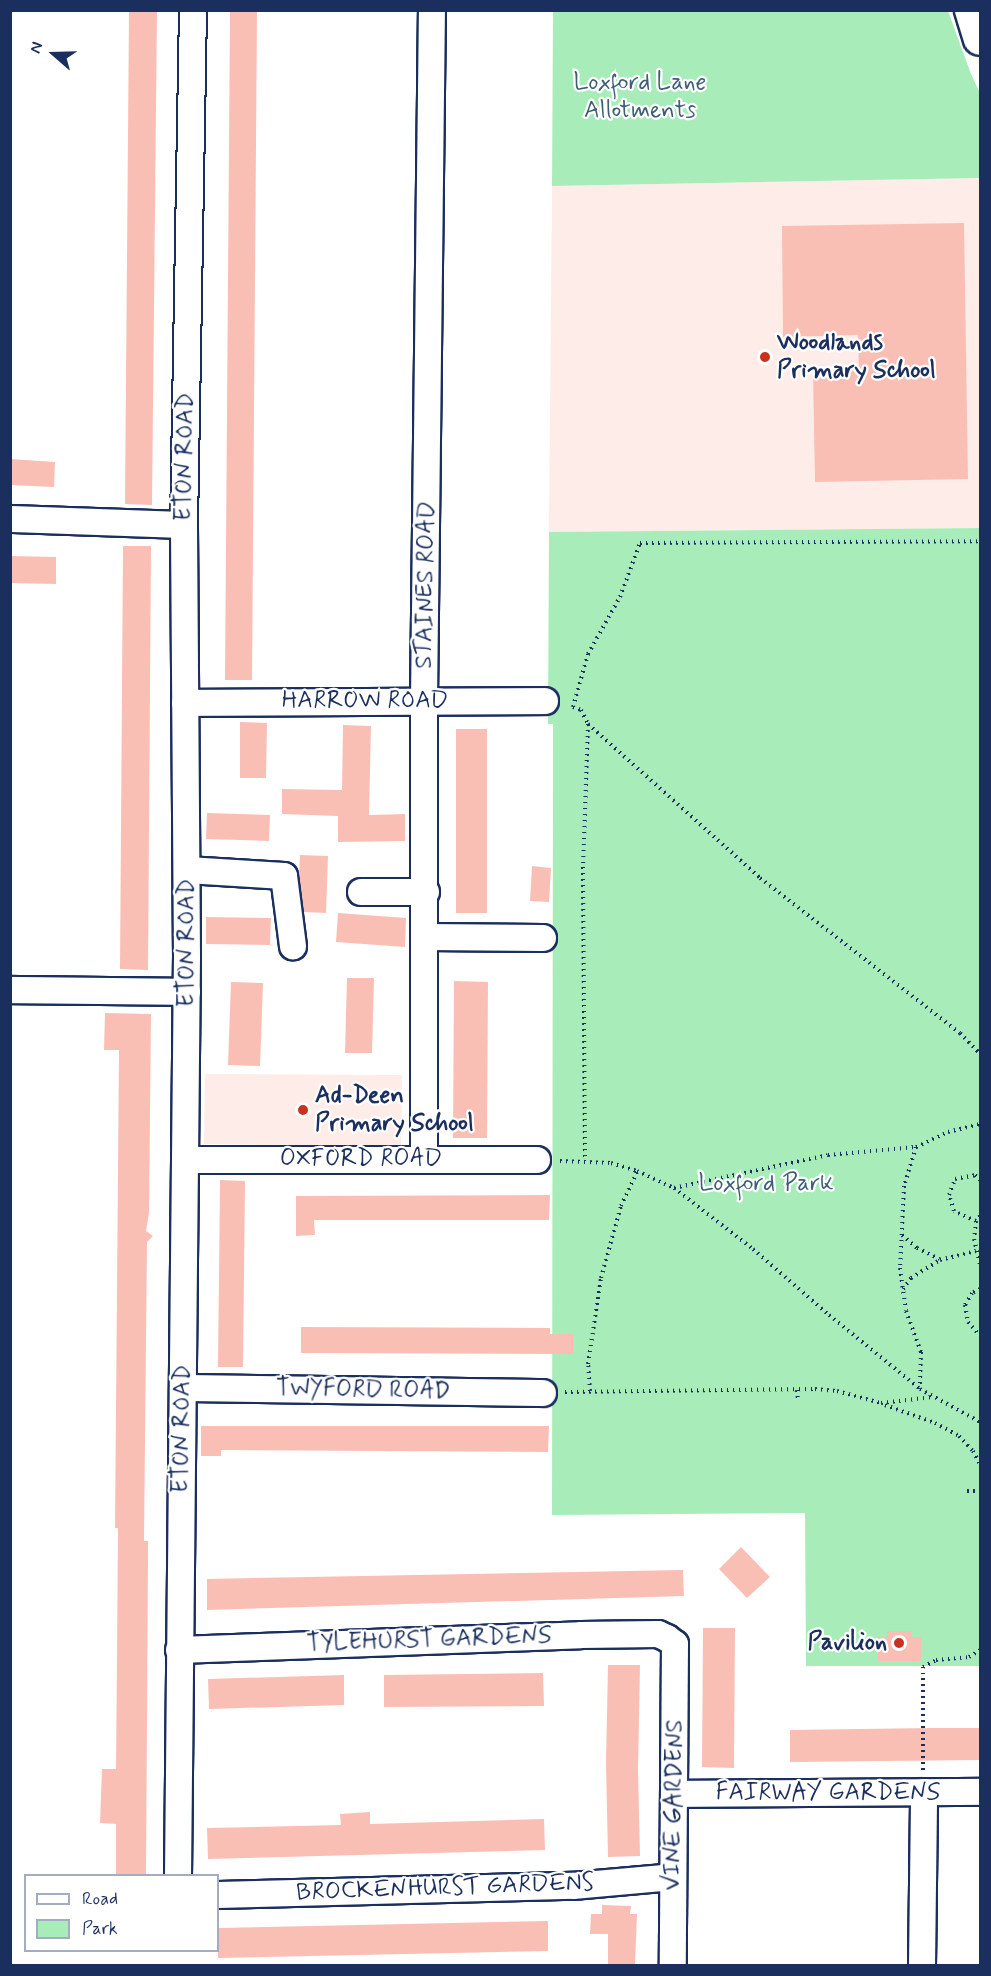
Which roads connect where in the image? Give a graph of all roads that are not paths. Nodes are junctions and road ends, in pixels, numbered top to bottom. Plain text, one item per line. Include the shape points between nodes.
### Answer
1 (193, 10) edge
2 (432, 10) edge
3 (971, 10) edge
4 (981, 39) edge
5 (10, 519) edge
6 (184, 525) junction
7 (424, 700) junction
8 (545, 701) road end
9 (186, 703) junction
10 (187, 870) junction
11 (361, 892) dead end
12 (426, 892) junction
13 (426, 937) junction
14 (543, 938) dead end
15 (293, 946) dead end
16 (10, 990) edge
17 (187, 992) junction
18 (424, 1159) junction
19 (186, 1160) junction
20 (537, 1160) dead end
21 (183, 1388) junction
22 (543, 1393) road end
23 (675, 1644) joint
24 (179, 1650) junction
25 (924, 1792) junction
26 (981, 1792) edge
27 (675, 1794) junction
28 (178, 1874) edge
29 (673, 1877) junction
30 (219, 1895) edge
31 (673, 1965) edge
32 (922, 1965) edge

1 - 6 street, ETON ROAD
2 - 7 street, STAINES ROAD
3 - 4 street
5 - 6 street
6 - 9 street, ETON ROAD
7 - 8 street, HARROW ROAD
7 - 9 street, HARROW ROAD
7 - 12 street, STAINES ROAD
9 - 10 street, ETON ROAD
10 - 15 street via 284,876
10 - 17 street, ETON ROAD
11 - 12 street
12 - 13 street, STAINES ROAD
13 - 14 street
13 - 18 street, STAINES ROAD
16 - 17 street
17 - 19 street, ETON ROAD
18 - 19 street, OXFORD ROAD
18 - 20 street, OXFORD ROAD
19 - 21 street, ETON ROAD
21 - 22 street, TWYFORD ROAD
21 - 24 street, ETON ROAD
23 - 24 street, TYLEHURST GARDENS via 658,1634
23 - 27 street, VINE GARDENS
24 - 28 street, ETON ROAD
25 - 26 street, FAIRWAY GARDENS
25 - 27 street, FAIRWAY GARDENS
25 - 32 street
27 - 29 street, VINE GARDENS
29 - 30 street, BROCKENHURST GARDENS via 573,1886
29 - 31 street, VINE GARDENS

